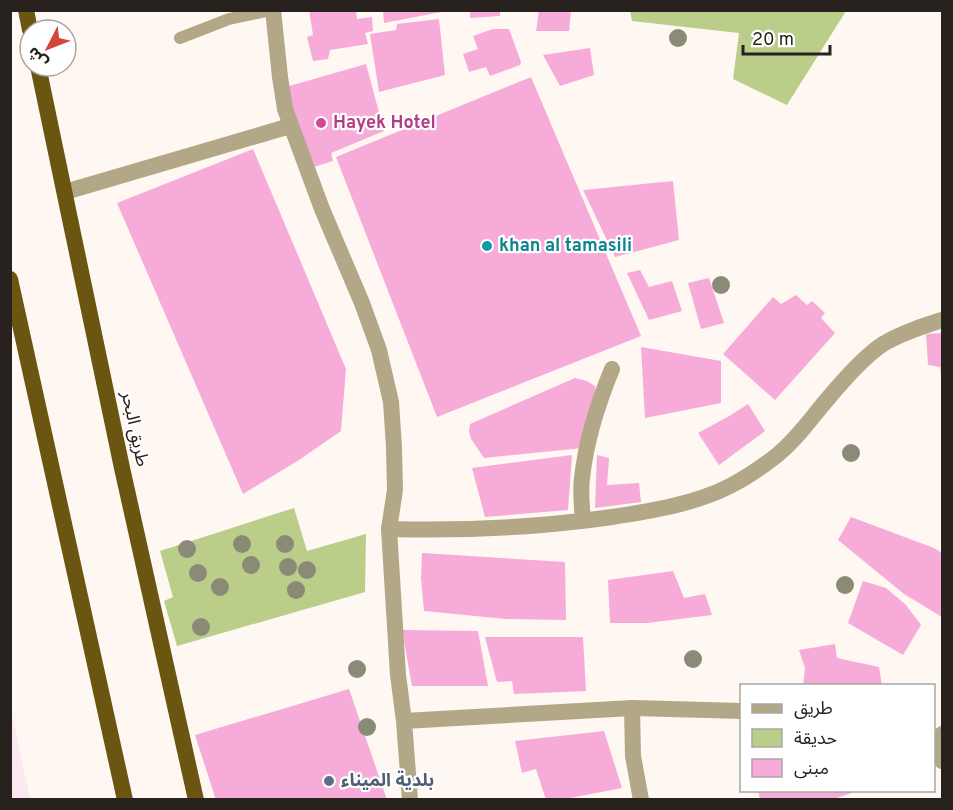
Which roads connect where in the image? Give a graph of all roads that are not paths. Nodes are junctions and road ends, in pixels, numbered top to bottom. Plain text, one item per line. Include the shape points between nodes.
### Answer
1 (272, 10) edge
2 (180, 38) dead end
3 (41, 78) edge
4 (290, 126) junction
5 (65, 192) junction
6 (10, 279) edge
7 (942, 320) edge
8 (612, 369) dead end
9 (583, 521) junction
10 (389, 529) junction
11 (632, 708) junction
12 (740, 711) edge
13 (404, 721) junction
14 (125, 800) edge
15 (196, 800) edge
16 (410, 800) edge
17 (641, 800) edge

1 - 2 lane
1 - 4 street
3 - 5 highway, طريق البحر
4 - 5 street
4 - 10 street via 379,350 391,402 394,447 395,490
5 - 15 highway, طريق البحر
6 - 14 highway
7 - 9 street via 883,344 825,401 798,436 730,486 673,506
8 - 9 street via 593,423 582,479
9 - 10 street via 486,529
10 - 13 street
11 - 12 street
11 - 13 street
11 - 17 street via 633,756
13 - 16 street

